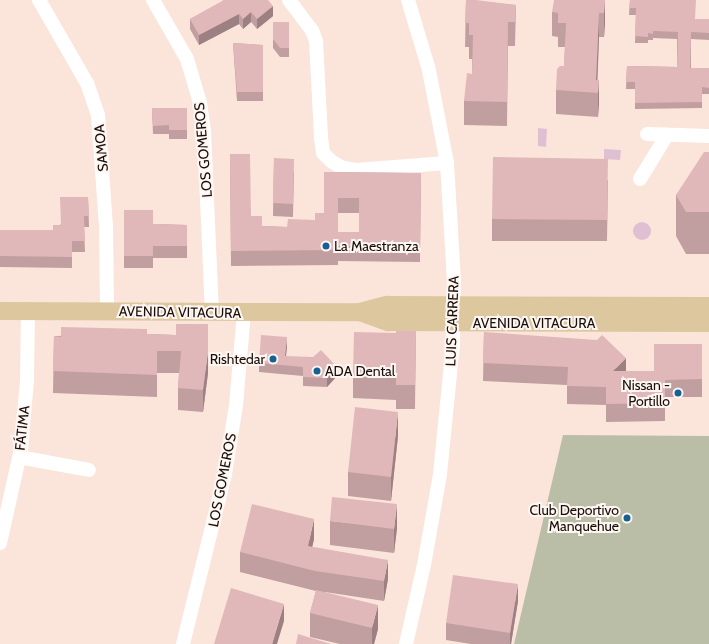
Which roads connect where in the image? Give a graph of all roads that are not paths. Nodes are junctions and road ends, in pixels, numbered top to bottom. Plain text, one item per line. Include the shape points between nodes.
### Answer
1 (39, 0) edge
2 (154, 0) edge
3 (289, 0) edge
4 (408, 0) edge
5 (648, 134) dead end
6 (667, 135) junction
7 (709, 136) edge
8 (448, 163) junction
9 (640, 179) dead end
10 (454, 304) junction
11 (709, 306) edge
12 (0, 311) edge
13 (28, 311) junction
14 (107, 311) junction
15 (212, 311) junction
16 (244, 312) junction
17 (360, 312) junction
18 (454, 322) junction
19 (709, 323) edge
20 (19, 457) junction
21 (89, 470) dead end
22 (0, 543) edge
23 (183, 644) edge
24 (406, 644) edge

1 - 14 street, SAMOA via 87,83 98,115 105,213
2 - 15 street, LOS GOMEROS via 187,59 200,103 204,131
3 - 8 street via 312,30 316,41 323,153 341,167 356,170
4 - 8 street, LUIS CARRERA via 429,70
5 - 6 street
6 - 7 street
6 - 9 street
8 - 10 street, LUIS CARRERA via 454,240
10 - 11 main road, AVENIDA VITACURA
10 - 17 main road, AVENIDA VITACURA via 387,305
10 - 18 street, LUIS CARRERA
12 - 13 main road, AVENIDA VITACURA
13 - 14 main road, AVENIDA VITACURA
13 - 20 street, FÁTIMA via 27,381
14 - 15 main road, AVENIDA VITACURA
15 - 16 main road, AVENIDA VITACURA
16 - 17 main road, AVENIDA VITACURA
16 - 23 street, LOS GOMEROS via 236,405 224,474
17 - 18 main road, AVENIDA VITACURA via 388,322
18 - 19 main road, AVENIDA VITACURA
18 - 24 street, LUIS CARRERA via 440,474 424,565
20 - 21 street
20 - 22 street, FÁTIMA

